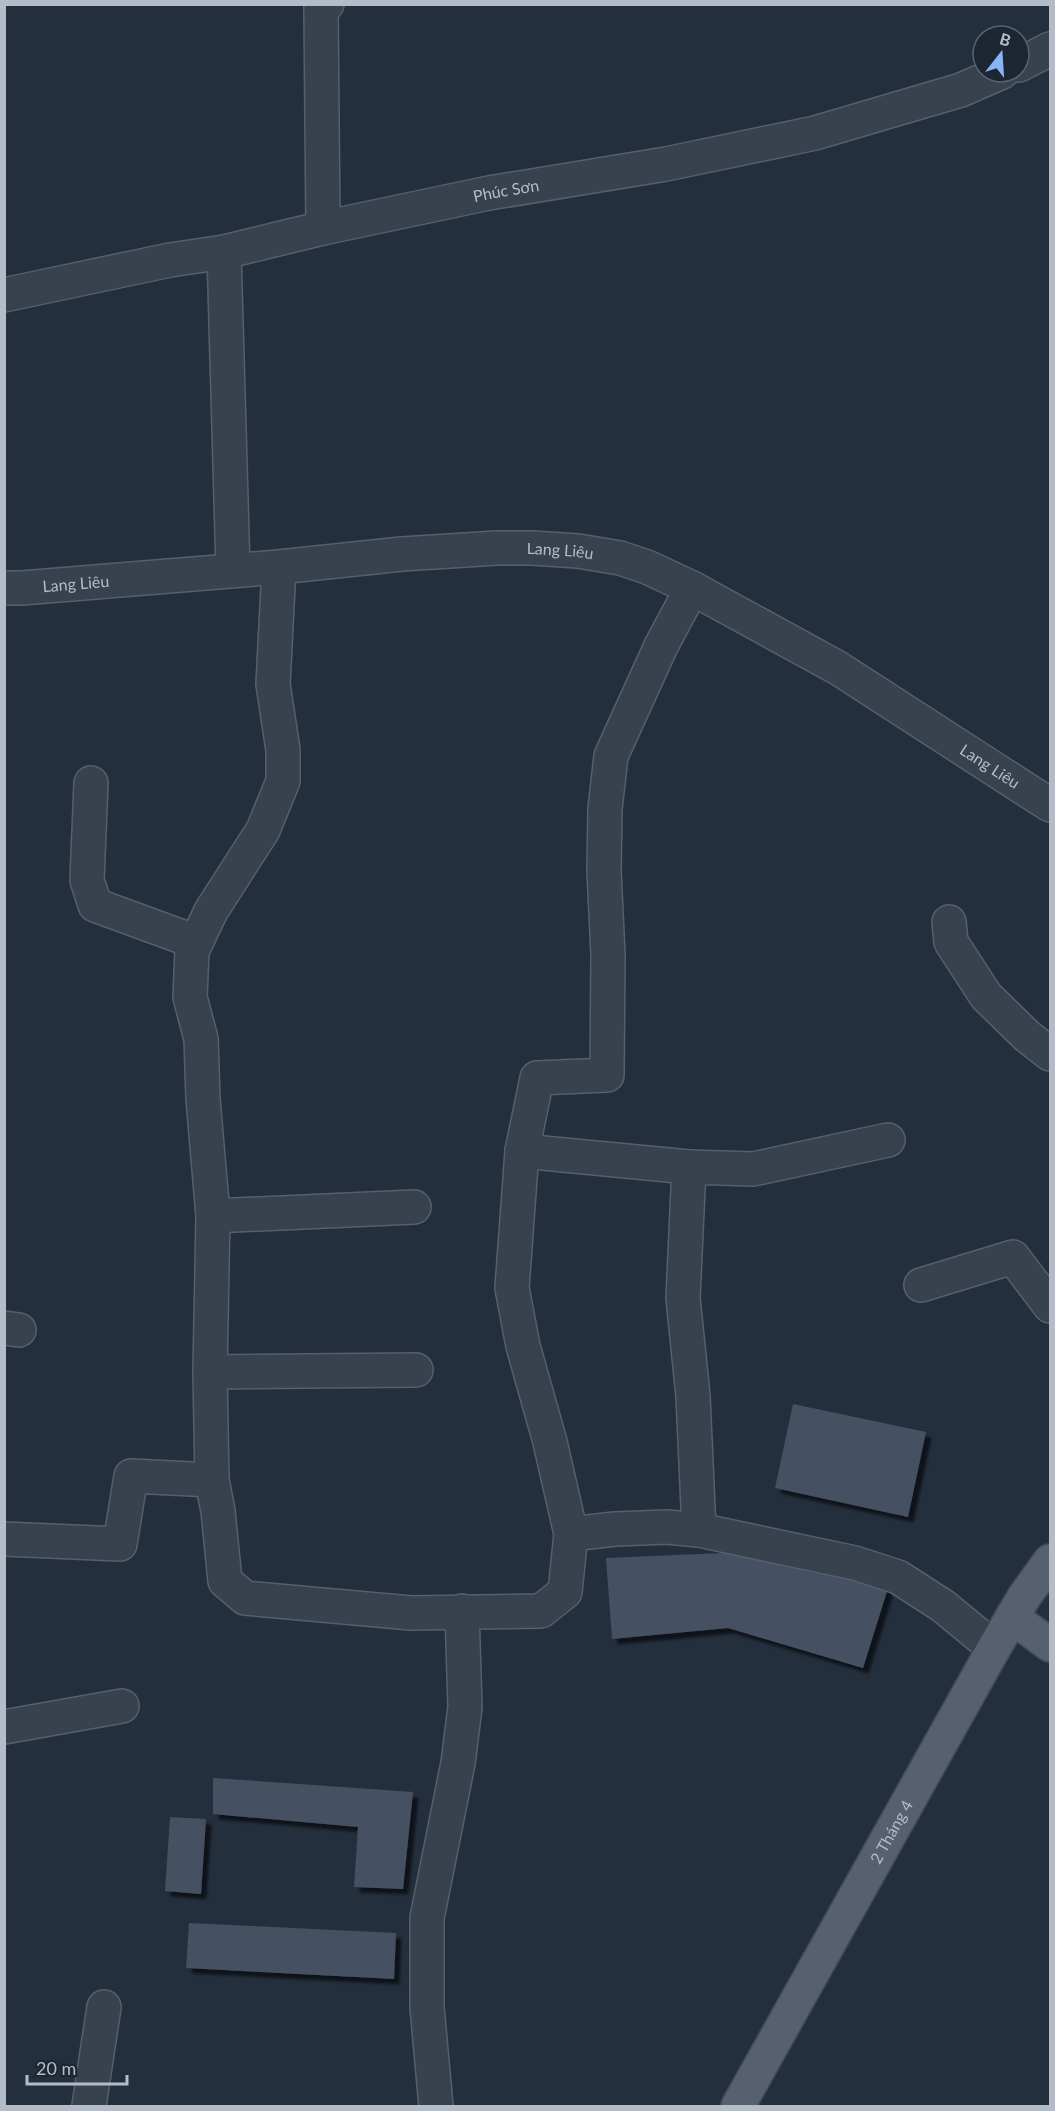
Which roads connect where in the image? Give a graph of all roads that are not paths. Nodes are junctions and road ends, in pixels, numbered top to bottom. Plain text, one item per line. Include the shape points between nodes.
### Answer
1 (327, 4) edge
2 (1050, 49) edge
3 (1031, 59) edge
4 (975, 84) edge
5 (323, 228) junction
6 (224, 252) junction
7 (4, 295) edge
8 (279, 567) junction
9 (233, 570) junction
10 (4, 588) edge
11 (692, 588) junction
12 (91, 783) dead end
13 (1050, 805) edge
14 (949, 922) dead end
15 (196, 942) junction
16 (1050, 1054) edge
17 (888, 1140) dead end
18 (522, 1151) junction
19 (689, 1167) junction
20 (414, 1208) dead end
21 (213, 1216) junction
22 (921, 1285) dead end
23 (1050, 1306) edge
24 (416, 1371) dead end
25 (210, 1372) junction
26 (212, 1480) junction
27 (699, 1530) junction
28 (571, 1534) junction
29 (4, 1539) edge
30 (1050, 1562) edge
31 (1018, 1607) junction
32 (462, 1611) junction
33 (1050, 1617) edge
34 (1050, 1645) edge
35 (994, 1648) junction
36 (122, 1706) dead end
37 (4, 1727) edge
38 (104, 2007) dead end
39 (89, 2106) edge
40 (436, 2106) edge
41 (738, 2106) edge

1 - 5 street via 321,8
2 - 3 street
4 - 5 street, Phúc Sơn via 815,133
5 - 6 street, Phúc Sơn
6 - 7 street, Phúc Sơn
6 - 9 street
8 - 9 street, Lang Liêu
8 - 11 street, Lang Liêu via 402,554 532,548 620,558
8 - 15 street via 273,684 283,750 283,781 263,830 211,911
9 - 10 street, Lang Liêu
11 - 13 street, Lang Liêu via 838,668
11 - 18 street via 611,756 604,809 607,1075 537,1078
12 - 15 street via 87,879 95,905
14 - 16 street via 951,942 986,996
15 - 21 street via 192,951 190,997 201,1039
17 - 19 street via 753,1169
18 - 19 street
18 - 28 street via 512,1288
19 - 27 street via 683,1298 693,1396
20 - 21 street
21 - 25 street
22 - 23 street via 1013,1257
24 - 25 street
25 - 26 street
26 - 29 street via 131,1476 120,1544
26 - 32 street via 225,1581 244,1598 411,1613
27 - 28 street via 667,1527
27 - 35 street via 855,1563 898,1577 943,1606
28 - 32 street via 565,1592 541,1611
30 - 31 main road, 2 Tháng 4
31 - 33 main road
31 - 34 main road
31 - 35 main road, 2 Tháng 4
32 - 40 street via 465,1707 446,1830 427,1918 427,2007
35 - 41 main road, 2 Tháng 4
36 - 37 street
38 - 39 street

